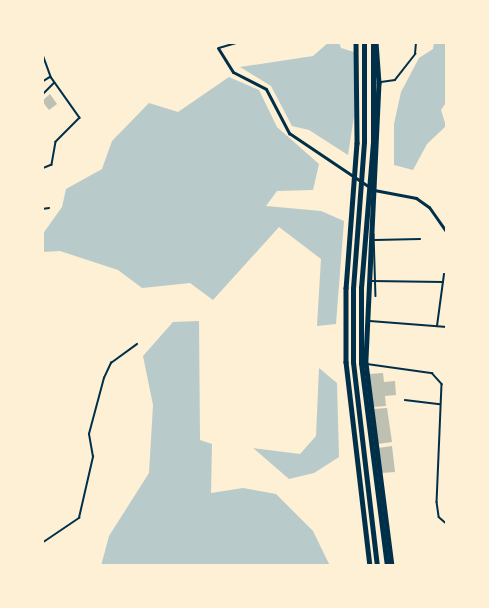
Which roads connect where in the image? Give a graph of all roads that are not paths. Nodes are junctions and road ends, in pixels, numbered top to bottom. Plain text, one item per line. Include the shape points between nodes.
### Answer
1 (240, 42) edge
2 (356, 42) edge
3 (364, 42) edge
4 (374, 42) edge
5 (416, 42) edge
6 (218, 48) joint
7 (42, 52) edge
8 (51, 77) junction
9 (42, 82) edge
10 (55, 82) junction
11 (379, 83) junction
12 (42, 96) edge
13 (42, 169) edge
14 (354, 174) junction
15 (374, 190) junction
16 (49, 208) dead end
17 (42, 209) edge
18 (371, 222) junction
19 (447, 233) edge
20 (420, 238) dead end
21 (375, 240) junction
22 (444, 274) dead end
23 (376, 281) junction
24 (368, 282) junction
25 (442, 282) junction
26 (376, 296) dead end
27 (367, 321) junction
28 (437, 326) junction
29 (447, 327) edge
30 (366, 363) junction
31 (405, 400) dead end
32 (441, 404) junction
33 (447, 524) edge
34 (370, 566) edge
35 (377, 566) edge
36 (387, 566) edge
37 (392, 566) edge

1 - 6 lane
2 - 14 main road
3 - 35 highway via 364,142 353,288 353,362
4 - 11 main road
4 - 36 highway via 373,142 361,287 361,363
5 - 11 lane via 415,54 395,80
6 - 14 street via 233,72 266,89 289,133
7 - 8 lane
8 - 9 lane
8 - 10 lane
10 - 12 lane
10 - 13 lane via 80,118 61,135 52,165
11 - 15 main road
14 - 15 street
14 - 34 main road via 346,288 346,362
15 - 18 main road
15 - 19 street via 416,198 429,207
16 - 17 lane
18 - 21 lane
18 - 24 main road
20 - 21 lane
21 - 23 lane
22 - 25 lane
23 - 24 lane
23 - 25 lane
23 - 26 lane
24 - 27 main road
25 - 28 lane
27 - 28 lane
27 - 30 main road
28 - 29 lane
30 - 32 lane via 432,373 442,384
30 - 37 main road
31 - 32 lane
32 - 33 lane via 437,502 439,517

